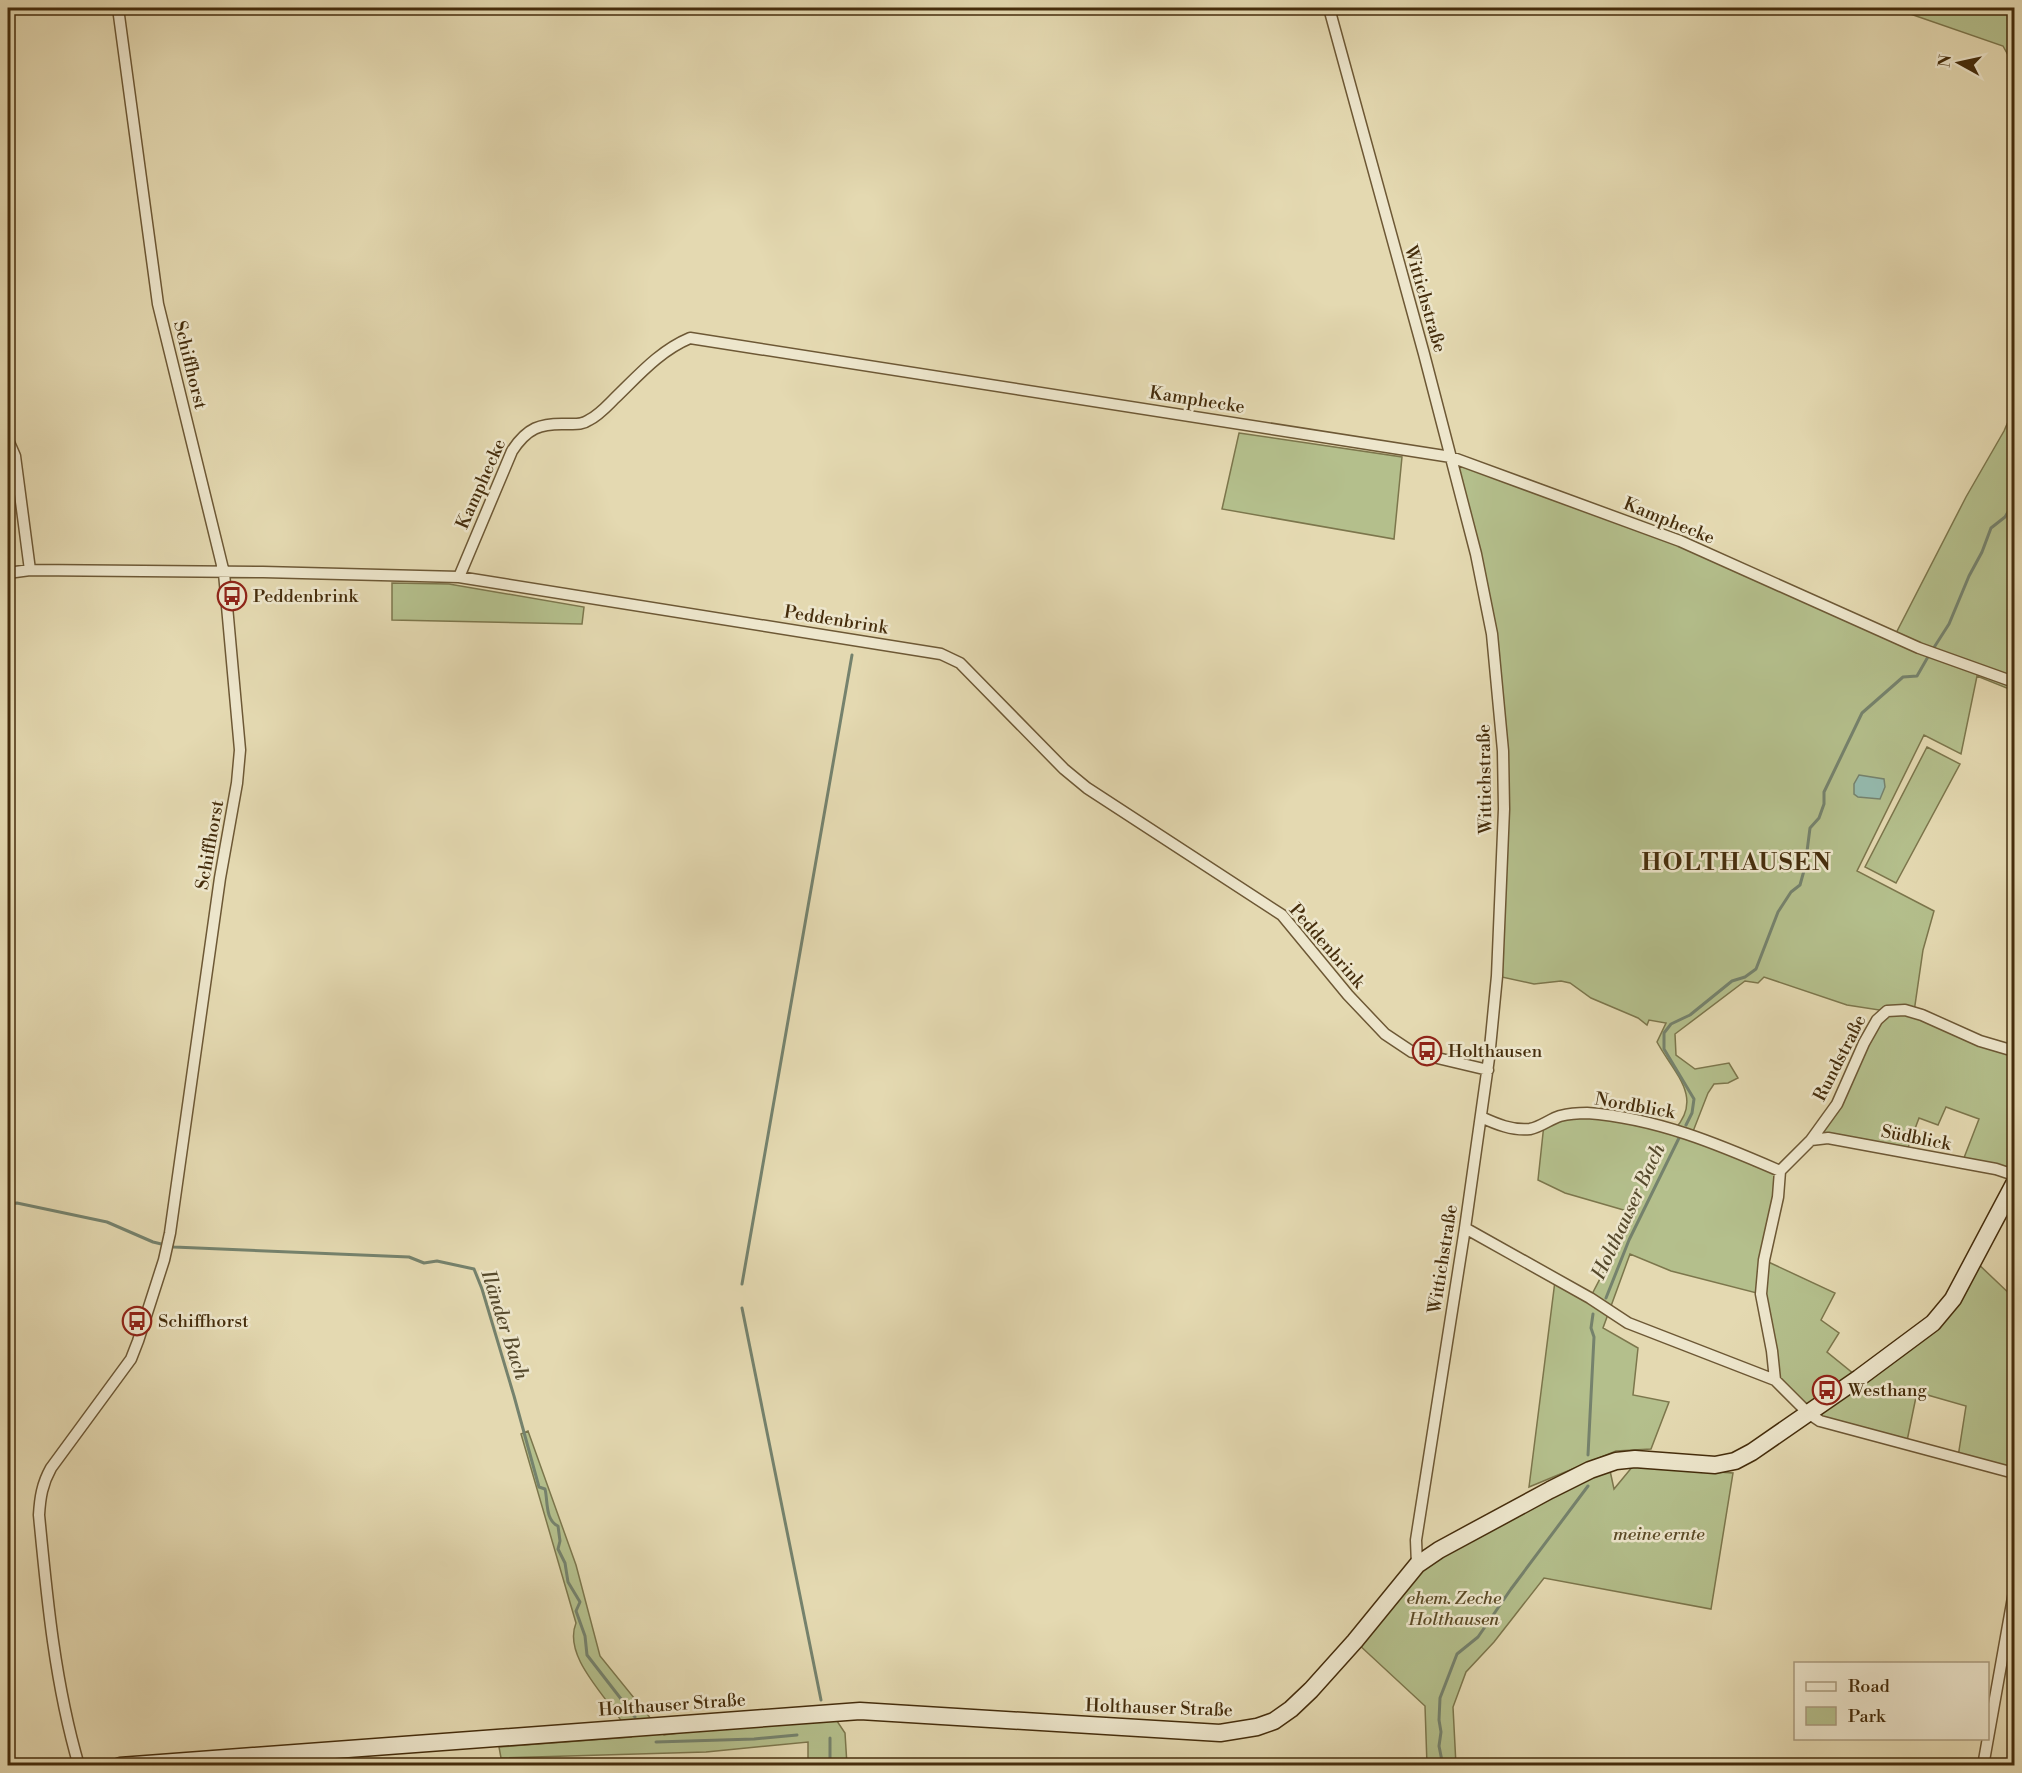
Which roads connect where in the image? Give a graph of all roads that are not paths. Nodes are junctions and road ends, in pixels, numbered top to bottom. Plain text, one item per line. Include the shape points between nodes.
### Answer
1 (118, 8) edge
2 (1329, 8) edge
3 (8, 440) edge
4 (1451, 457) junction
5 (30, 570) junction
6 (8, 573) edge
7 (224, 573) junction
8 (459, 577) junction
9 (2014, 682) edge
10 (2014, 1051) edge
11 (1488, 1070) junction
12 (1481, 1118) junction
13 (1811, 1140) junction
14 (1780, 1171) junction
15 (2014, 1175) edge
16 (2014, 1184) edge
17 (1465, 1228) junction
18 (1775, 1380) junction
19 (1808, 1413) junction
20 (2014, 1473) edge
21 (1417, 1565) junction
22 (2014, 1592) edge
23 (1989, 1732) edge
24 (1988, 1740) edge
25 (79, 1766) edge
26 (120, 1766) edge
27 (1983, 1766) edge

1 - 7 street, Schiffhorst via 158,304
2 - 4 street, Wittichstraße
3 - 5 street via 15,456
4 - 8 street, Kamphecke via 690,338 660,355 593,418 576,424 544,424 520,439
4 - 9 street, Kamphecke via 1680,541 1919,648
4 - 11 street, Wittichstraße via 1492,634 1503,751 1497,976
5 - 6 street, Peddenbrink
5 - 7 street, Peddenbrink
7 - 8 street, Peddenbrink
7 - 25 street, Schiffhorst via 240,750 169,1239 131,1359 51,1468 40,1497 54,1645 68,1730
8 - 11 street, Peddenbrink via 952,658 1087,788 1282,915 1385,1034 1412,1052
10 - 13 street, Rundstraße via 1964,1035 1913,1012 1887,1011 1873,1026 1837,1104
11 - 12 street, Wittichstraße
12 - 14 street, Nordblick via 1506,1127 1531,1129 1575,1113 1646,1122 1688,1133
12 - 17 street, Wittichstraße
13 - 14 street, Rundstraße
13 - 15 street, Südblick via 1828,1138
14 - 18 street via 1761,1294
16 - 19 street, Holthauser Straße via 1953,1299 1933,1323
17 - 18 street via 1628,1323
17 - 21 street, Wittichstraße via 1418,1528
18 - 19 street
19 - 20 street via 1820,1421
19 - 21 street, Holthauser Straße via 1752,1452 1727,1463 1635,1459 1590,1470 1487,1523
21 - 26 street, Holthauser Straße via 1291,1709 1274,1721 1241,1731 1220,1733 860,1711
22 - 23 street
24 - 27 street

